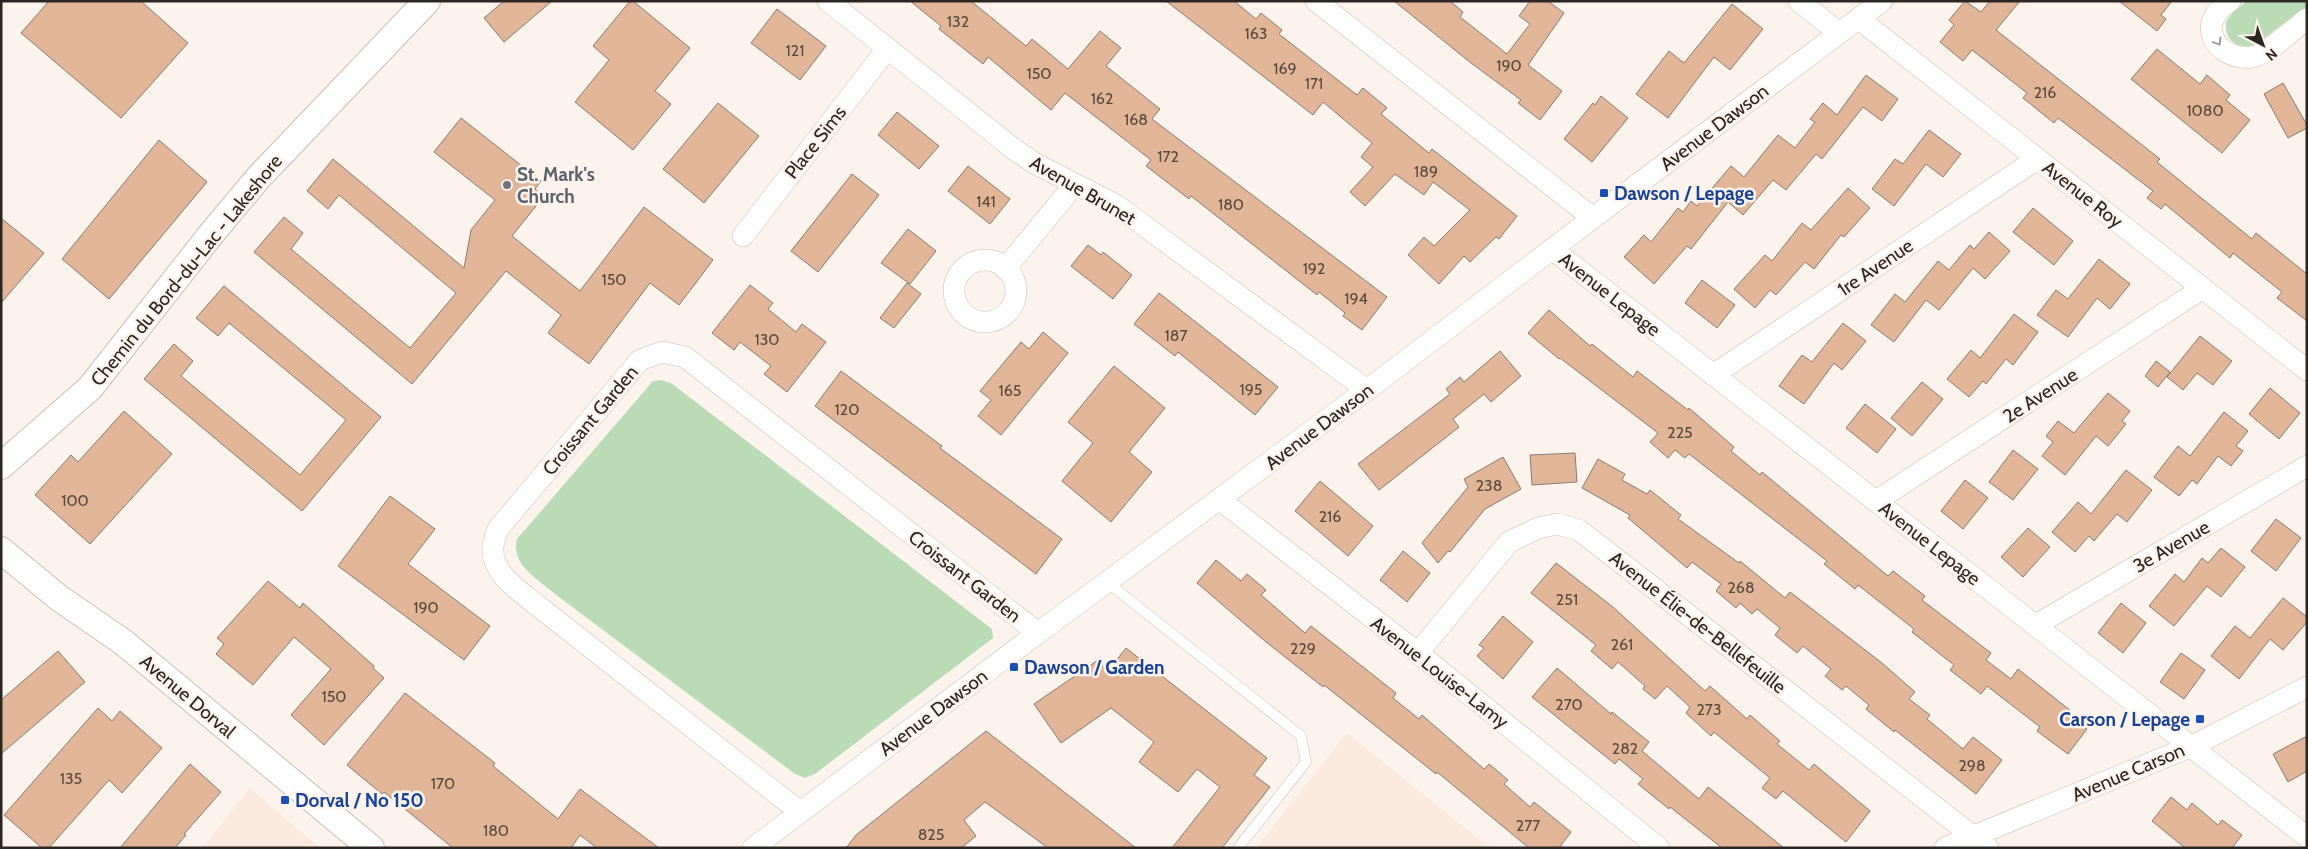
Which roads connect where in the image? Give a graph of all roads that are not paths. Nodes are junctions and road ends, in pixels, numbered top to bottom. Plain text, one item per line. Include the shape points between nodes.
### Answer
1 (427, 1) edge
2 (828, 1) edge
3 (1316, 1) edge
4 (1799, 1) edge
5 (1882, 1) edge
6 (2230, 1) edge
7 (1859, 19) junction
8 (2307, 19) edge
9 (1839, 33) junction
10 (888, 49) junction
11 (2037, 159) junction
12 (1074, 184) junction
13 (1593, 218) junction
14 (743, 236) dead end
15 (1552, 250) junction
16 (1005, 269) dead end
17 (2203, 288) junction
18 (2307, 370) edge
19 (1713, 375) junction
20 (1367, 390) junction
21 (1, 466) edge
22 (2307, 466) edge
23 (1219, 499) junction
24 (1876, 501) junction
25 (1, 550) edge
26 (1108, 582) junction
27 (2036, 625) junction
28 (1038, 633) junction
29 (1418, 653) junction
30 (2307, 686) edge
31 (2192, 746) junction
32 (800, 812) junction
33 (2307, 837) edge
34 (1981, 842) edge
35 (371, 848) edge
36 (754, 848) edge
37 (1238, 848) edge
38 (1659, 848) edge
39 (1945, 848) edge

1 - 21 street, Chemin du Bord-du-Lac - Lakeshore via 259,177 90,388
2 - 10 street, Avenue Brunet
3 - 13 street
4 - 9 street
5 - 7 street, Avenue Dawson
6 -> 8 street via 2215,16 2212,30 2218,45 2235,56 2256,56
7 - 9 street, Avenue Dawson
7 - 11 street, Avenue Roy
9 - 13 street, Avenue Dawson
10 - 12 street, Avenue Brunet via 1015,150
10 - 14 street, Place Sims
11 - 17 street, Avenue Roy
11 - 19 street, 1re Avenue
12 - 16 street
12 - 20 street, Avenue Brunet via 1116,205
13 - 15 street, Avenue Dawson
15 - 19 street, Avenue Lepage
15 - 20 street, Avenue Dawson
17 - 18 street, Avenue Roy
17 - 24 street, 2e Avenue
19 - 24 street, Avenue Lepage
20 - 23 street, Avenue Dawson
22 - 27 street, 3e Avenue
23 - 26 street, Avenue Dawson
23 - 29 street, Avenue Louise-Lamy
24 - 27 street, Avenue Lepage
25 - 35 street, Avenue Dorval via 59,598 123,642
26 - 28 street, Avenue Dawson
26 - 37 lane via 1301,736 1306,762
27 - 31 street, Avenue Lepage
28 - 32 street, Avenue Dawson
28 - 32 street, Croissant Garden via 685,357 662,352 640,360 498,529 492,549 496,564 505,577 538,606
29 - 34 street, Avenue Élie-de-Bellefeuille via 1509,542 1538,528 1557,524 1579,530
29 - 38 street, Avenue Louise-Lamy
30 - 31 street, Avenue Carson
31 - 33 street, Avenue Lepage
31 - 34 street, Avenue Carson
32 - 36 street, Avenue Dawson
34 - 39 street, Avenue Carson

